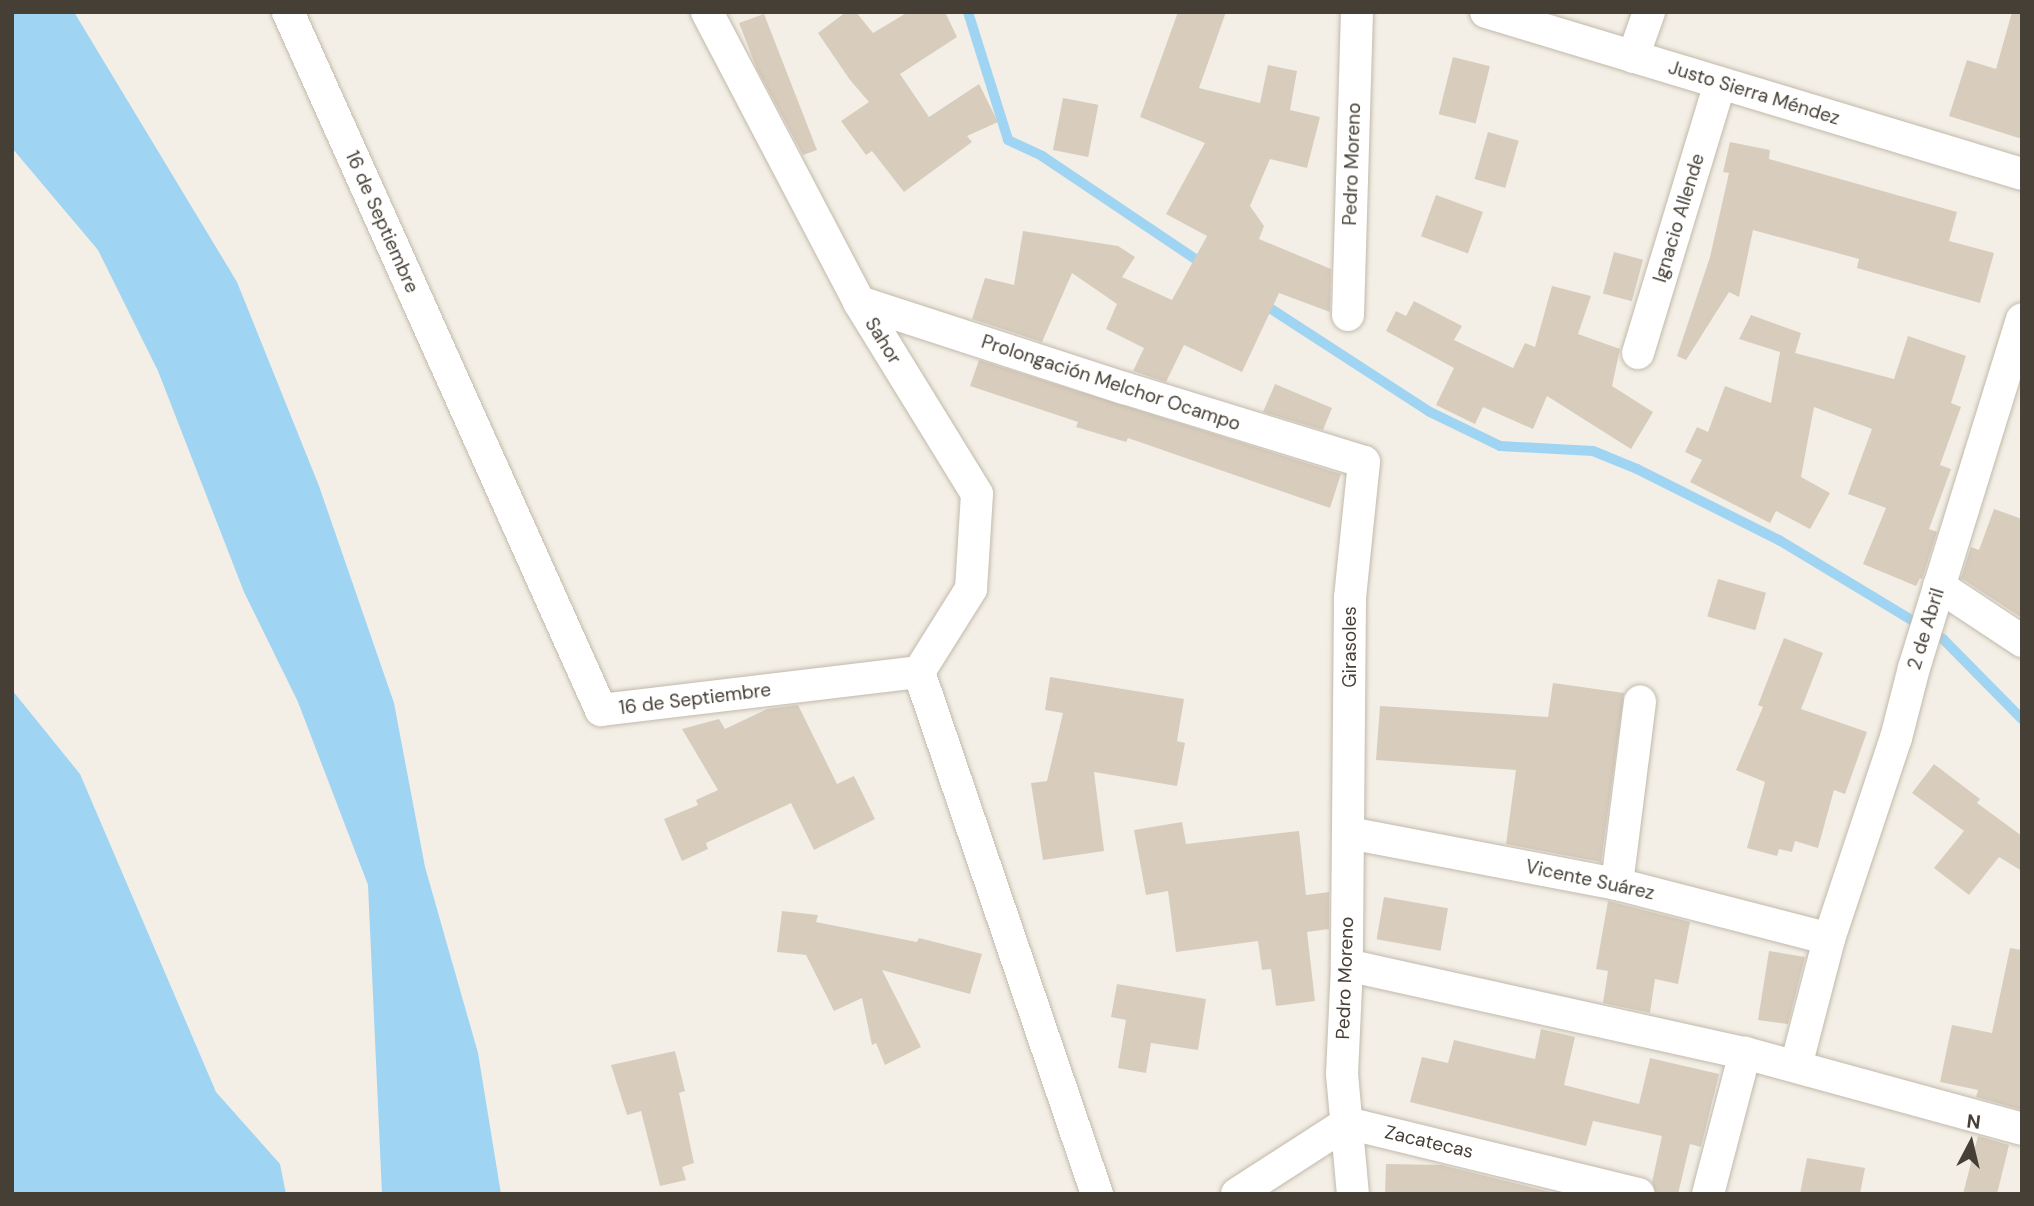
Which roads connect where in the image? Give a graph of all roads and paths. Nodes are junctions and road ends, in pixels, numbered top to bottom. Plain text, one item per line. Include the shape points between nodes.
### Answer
1 (288, 12) edge
2 (707, 12) edge
3 (1357, 12) edge
4 (1486, 12) edge
5 (1649, 12) edge
6 (1633, 57) junction
7 (1720, 83) junction
8 (2022, 174) edge
9 (859, 302) junction
10 (1348, 315) dead end
11 (2022, 319) edge
12 (1638, 353) dead end
13 (1364, 462) joint
14 (1936, 595) junction
15 (2022, 642) edge
16 (919, 672) junction
17 (1640, 701) dead end
18 (1349, 832) junction
19 (1617, 884) junction
20 (1829, 939) junction
21 (1347, 965) junction
22 (1745, 1053) junction
23 (1796, 1066) junction
24 (1347, 1123) junction
25 (2022, 1129) edge
26 (1556, 1183) edge
27 (1097, 1194) edge
28 (1237, 1194) edge
29 (1353, 1194) edge
30 (1638, 1194) edge
31 (1708, 1194) edge

1 - 16 street, 16 de Septiembre via 601,710
2 - 9 street, Sahor
3 - 10 street, Pedro Moreno
4 - 6 street, Justo Sierra Méndez
5 - 6 street
6 - 7 street, Justo Sierra Méndez
7 - 8 street, Justo Sierra Méndez
7 - 12 street, Ignacio Allende
9 - 13 street, Prolongación Melchor Ocampo
9 - 16 street, Sahor via 977,494 971,589
11 - 14 street, 2 de Abril
13 - 18 street, Girasoles via 1350,598
14 - 15 street
14 - 20 street, 2 de Abril via 1896,738
16 - 27 street
17 - 19 street
18 - 19 street, Vicente Suárez
18 - 21 street, Pedro Moreno
19 - 20 street, Vicente Suárez
20 - 23 street, 2 de Abril
21 - 22 street
21 - 24 street, Pedro Moreno via 1342,1074
22 - 23 street
22 - 31 street
23 - 25 street
24 - 26 street, Zacatecas
24 - 28 street
24 - 29 street
26 - 30 street, Zacatecas

